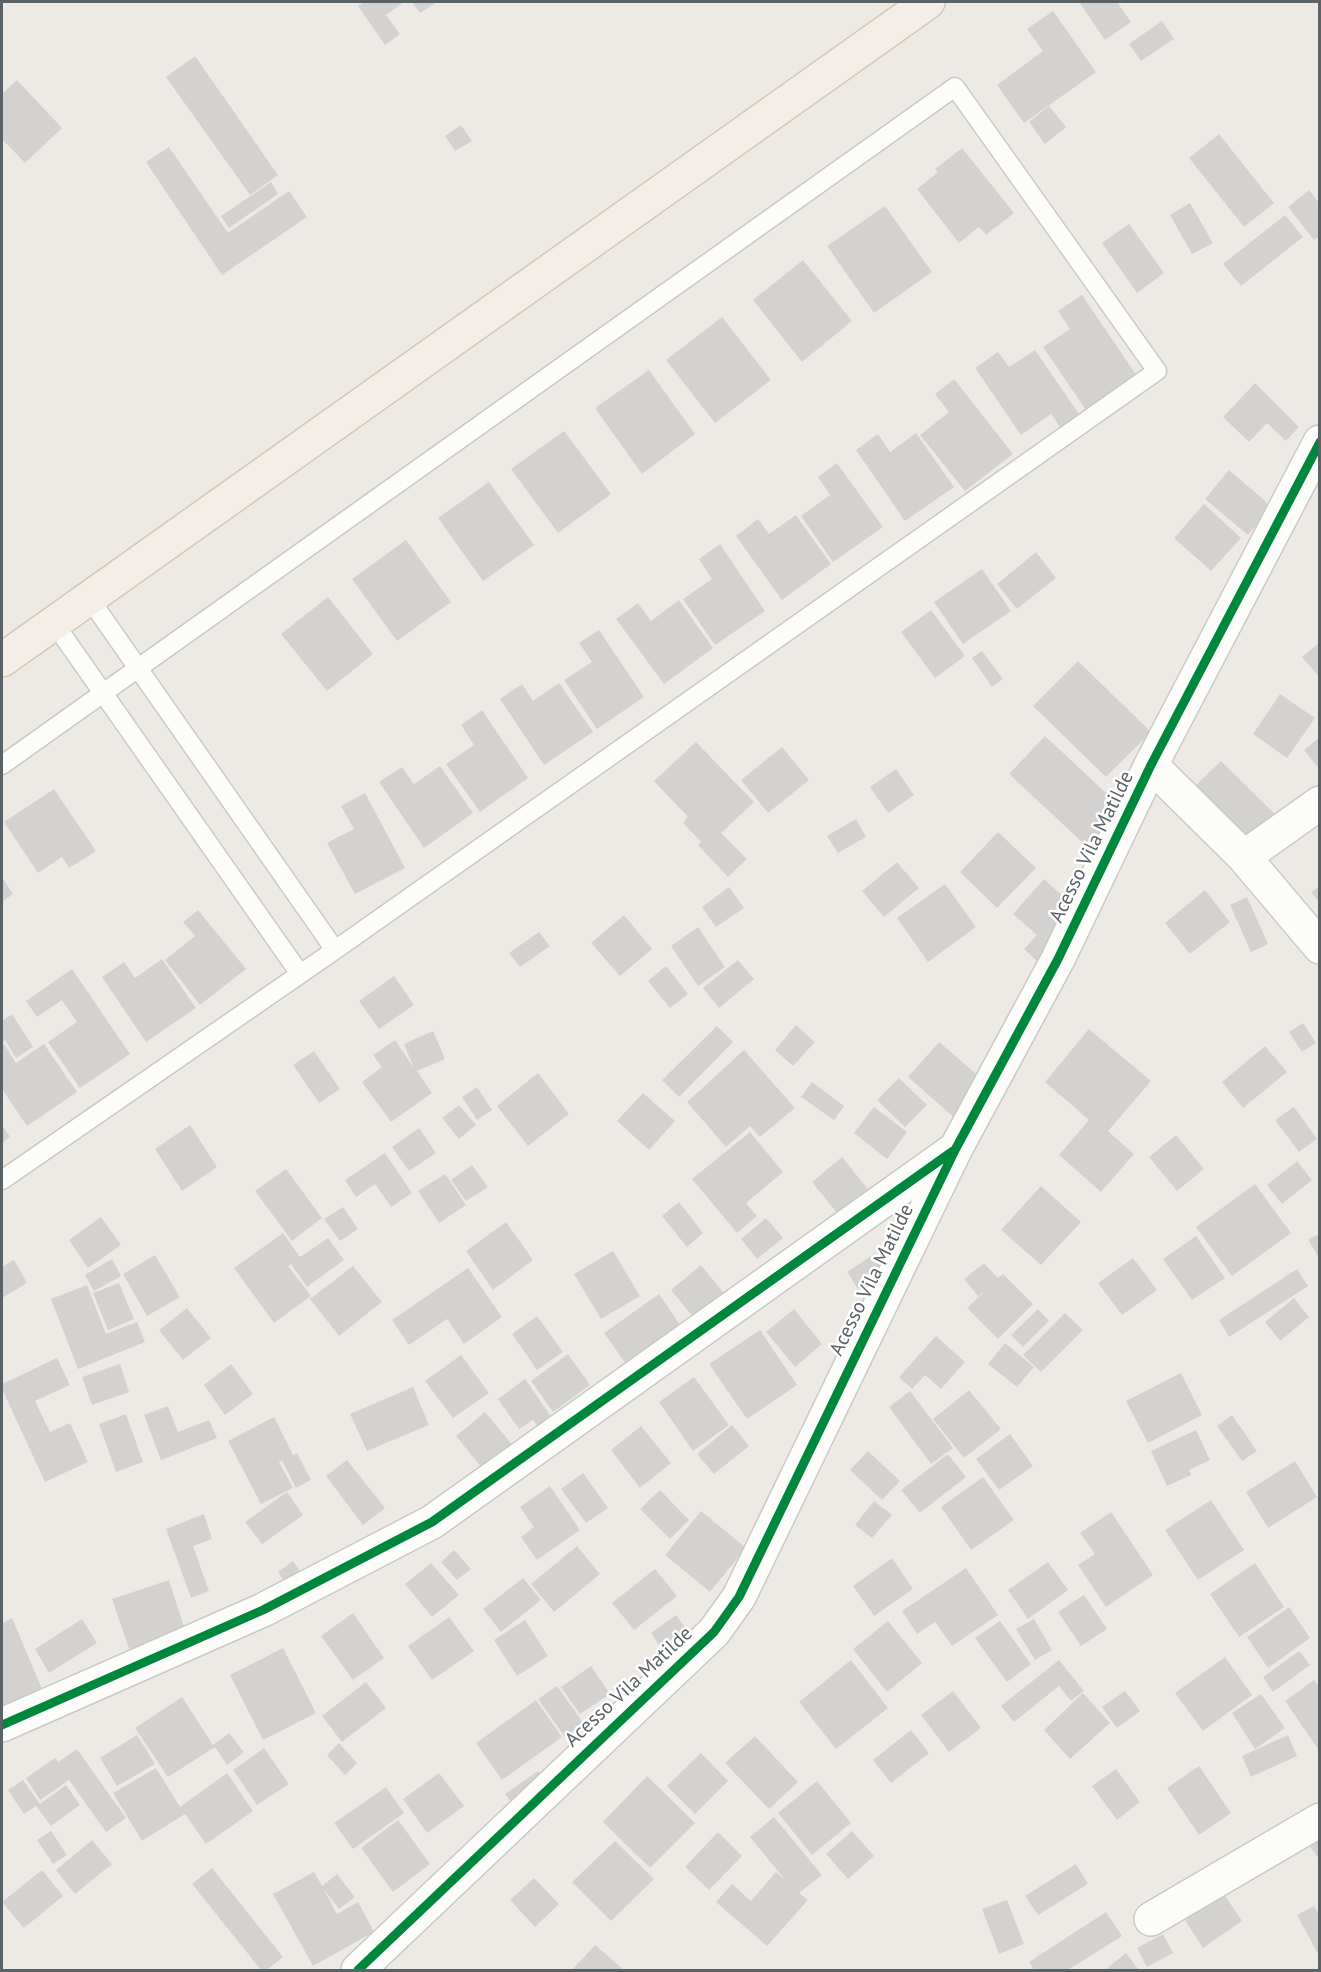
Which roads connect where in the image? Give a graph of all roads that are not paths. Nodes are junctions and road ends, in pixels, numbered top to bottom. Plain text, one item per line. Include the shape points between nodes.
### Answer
1 (928, 2) edge
2 (1320, 442) edge
3 (89, 598) junction
4 (54, 623) junction
5 (2, 660) edge
6 (139, 668) junction
7 (103, 693) junction
8 (2, 765) edge
9 (1152, 765) junction
10 (1320, 803) edge
11 (1245, 856) junction
12 (1320, 946) edge
13 (335, 950) junction
14 (300, 974) junction
15 (954, 1149) junction
16 (2, 1180) edge
17 (2, 1725) edge
18 (1320, 1820) edge
19 (1151, 1919) dead end
20 (358, 1971) edge

1 - 3 main road
2 - 9 street, Acesso Vila Matilde
3 - 4 main road
3 - 6 lane
4 - 5 main road
4 - 7 lane
6 - 7 lane
6 - 13 lane
6 - 13 lane via 956,87 1157,371
7 - 8 lane
7 - 14 lane
9 - 11 street
9 - 15 street, Acesso Vila Matilde via 1058,959
10 - 11 street
11 - 12 street
13 - 14 lane
14 - 16 lane
15 - 17 street via 432,1522 263,1610
15 - 20 street, Acesso Vila Matilde via 740,1597 714,1632
18 - 19 street

